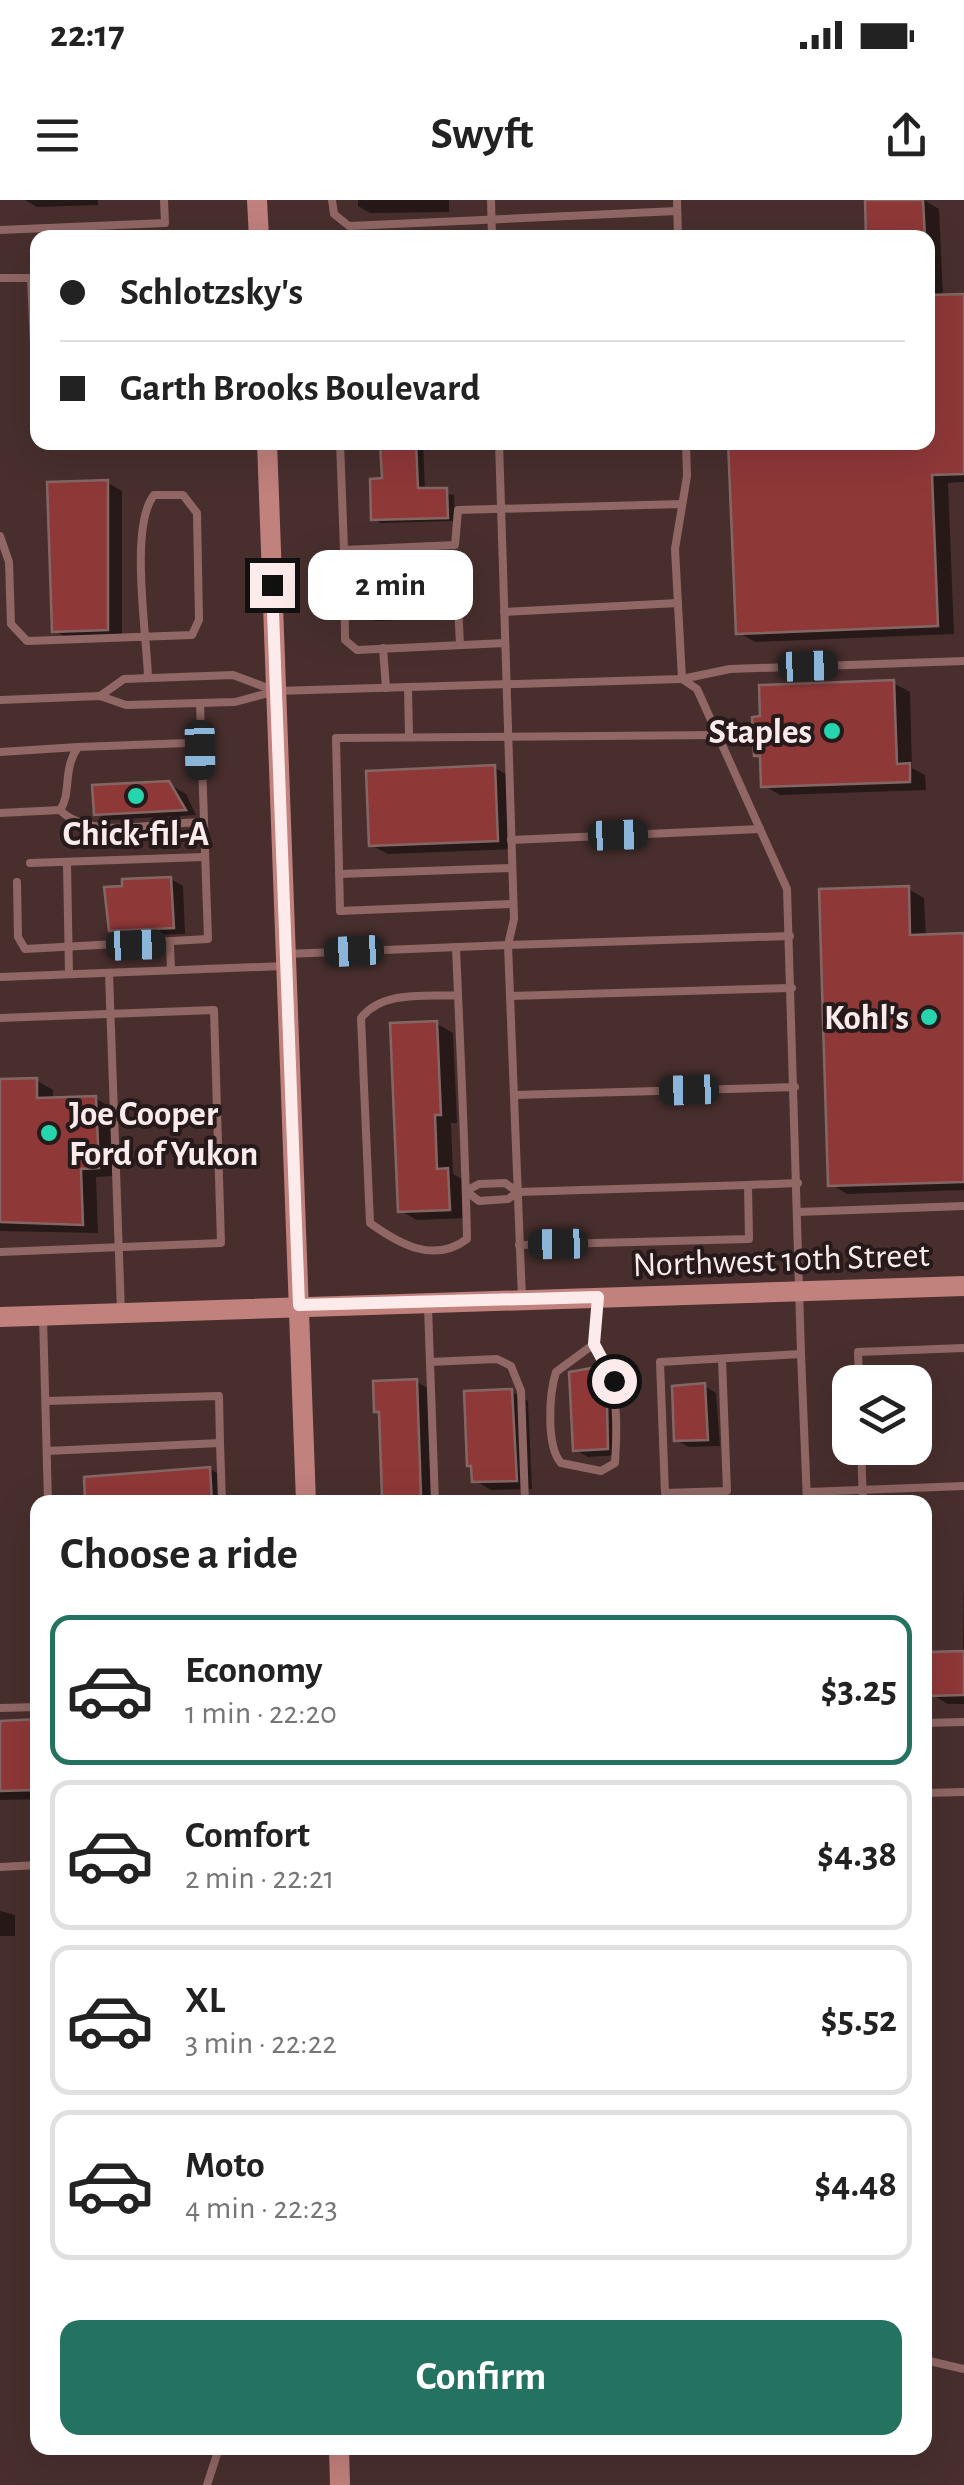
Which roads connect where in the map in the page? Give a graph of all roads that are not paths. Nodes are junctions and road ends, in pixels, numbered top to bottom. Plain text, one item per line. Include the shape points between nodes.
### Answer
1 (164, 200) edge
2 (257, 200) edge
3 (332, 200) edge
4 (491, 200) edge
5 (677, 200) edge
6 (678, 211) junction
7 (492, 220) junction
8 (139, 224) junction
9 (0, 230) edge
10 (140, 230) edge
11 (259, 230) edge
12 (492, 230) edge
13 (678, 230) edge
14 (0, 278) edge
15 (30, 278) edge
16 (267, 450) edge
17 (340, 450) edge
18 (499, 450) edge
19 (685, 450) edge
20 (682, 504) junction
21 (501, 511) junction
22 (0, 536) edge
23 (344, 550) junction
24 (345, 574) junction
25 (678, 603) junction
26 (504, 612) junction
27 (147, 640) junction
28 (506, 643) junction
29 (460, 645) junction
30 (384, 648) junction
31 (964, 661) edge
32 (148, 678) junction
33 (682, 679) junction
34 (507, 684) junction
35 (408, 687) junction
36 (386, 688) junction
37 (276, 692) junction
38 (100, 696) junction
39 (0, 700) edge
40 (200, 703) junction
41 (508, 735) junction
42 (718, 735) junction
43 (408, 736) junction
44 (200, 737) junction
45 (78, 748) junction
46 (0, 752) edge
47 (60, 810) junction
48 (0, 813) edge
49 (202, 822) junction
50 (760, 829) junction
51 (512, 840) junction
52 (204, 857) junction
53 (30, 863) dead end
54 (67, 863) junction
55 (512, 868) junction
56 (339, 874) junction
57 (17, 882) dead end
58 (514, 904) junction
59 (790, 936) junction
60 (170, 944) junction
61 (508, 945) junction
62 (69, 947) junction
63 (456, 947) junction
64 (286, 960) junction
65 (171, 970) junction
66 (109, 972) junction
67 (69, 974) junction
68 (0, 977) edge
69 (792, 988) junction
70 (458, 996) junction
71 (510, 996) junction
72 (110, 1014) junction
73 (0, 1018) edge
74 (795, 1087) junction
75 (514, 1095) junction
76 (798, 1183) junction
77 (748, 1185) junction
78 (466, 1191) junction
79 (518, 1192) junction
80 (964, 1206) edge
81 (797, 1212) junction
82 (520, 1245) junction
83 (118, 1246) junction
84 (0, 1252) edge
85 (964, 1286) edge
86 (798, 1291) junction
87 (598, 1297) junction
88 (522, 1299) junction
89 (428, 1302) junction
90 (299, 1305) junction
91 (121, 1312) junction
92 (44, 1316) junction
93 (0, 1317) edge
94 (594, 1344) junction
95 (964, 1348) edge
96 (802, 1354) junction
97 (722, 1359) junction
98 (430, 1362) junction
99 (858, 1365) edge
100 (46, 1401) junction
101 (220, 1443) junction
102 (47, 1451) junction
103 (861, 1465) edge
104 (964, 1486) edge
105 (907, 1488) junction
106 (862, 1490) junction
107 (806, 1492) junction
108 (48, 1495) edge
109 (222, 1495) edge
110 (306, 1495) edge
111 (435, 1495) edge
112 (525, 1495) edge
113 (806, 1495) edge
114 (862, 1495) edge
115 (908, 1495) edge
116 (30, 1707) edge
117 (0, 1708) edge
118 (964, 1722) edge
119 (932, 1723) edge
120 (964, 1792) edge
121 (932, 1793) edge
122 (30, 1865) edge
123 (0, 1867) edge
124 (932, 2362) edge
125 (964, 2369) edge
126 (216, 2455) edge
127 (339, 2455) edge
128 (207, 2485) edge
129 (340, 2485) edge

1 - 8 lane via 165,223
2 - 11 street
3 - 7 lane via 334,214 349,226
4 - 7 lane
5 - 6 lane
6 - 7 lane
6 - 13 lane
7 - 12 lane
8 - 9 lane
8 - 10 lane
14 - 15 lane
16 - 37 street
17 - 23 lane
18 - 21 lane
19 - 20 lane
20 - 21 lane
20 - 25 lane via 674,549
21 - 23 lane via 458,510 455,545
21 - 26 lane
22 - 27 lane via 9,562 11,624 27,642
23 - 24 lane
24 - 29 lane via 448,572 457,584
24 - 30 lane via 346,640 357,650
25 - 26 lane
25 - 33 lane
26 - 28 lane
27 - 27 lane via 192,635 199,620 197,513 182,496 154,495 145,506
27 - 32 lane
28 - 29 lane
28 - 34 lane
29 - 30 lane
30 - 36 lane
31 - 33 lane via 730,669
32 - 37 lane via 233,675
32 - 38 lane via 124,679
33 - 34 lane
33 - 42 lane via 697,689
34 - 35 lane
34 - 41 lane
35 - 36 lane
35 - 43 lane
36 - 37 lane
37 - 40 lane
37 - 64 street
38 - 39 lane
38 - 40 lane via 126,705
40 - 44 lane
41 - 42 lane
41 - 43 lane
41 - 51 lane
42 - 50 lane
43 - 56 lane via 336,738
44 - 45 lane
44 - 49 lane
45 - 46 lane
45 - 47 lane via 67,764
47 - 48 lane
47 - 49 lane via 72,822 96,826
49 - 52 lane
50 - 51 lane
50 - 59 lane via 787,889
51 - 55 lane
52 - 54 lane
52 - 60 lane via 208,939
53 - 54 lane
54 - 62 lane
55 - 56 lane
55 - 58 lane
56 - 58 lane via 340,912
57 - 62 lane via 24,949
58 - 61 lane
59 - 61 lane
59 - 69 lane
60 - 62 lane
60 - 65 lane
61 - 63 lane
61 - 71 lane
62 - 67 lane
63 - 64 lane
63 - 70 lane
64 - 65 lane
64 - 90 street
65 - 66 lane
66 - 67 lane
66 - 72 lane
67 - 68 lane
69 - 71 lane
69 - 74 lane
70 - 78 lane
70 - 78 lane via 392,998 373,1003 362,1018 370,1223 408,1250 454,1248 467,1239
71 - 75 lane
72 - 73 lane
72 - 83 lane
72 - 83 lane via 214,1010 215,1030 221,1244
74 - 75 lane
74 - 76 lane
75 - 79 lane
76 - 77 lane
76 - 81 lane
77 - 79 lane
77 - 82 lane via 750,1239
78 - 79 lane via 505,1183
78 - 79 lane via 479,1201 508,1200
79 - 82 lane
80 - 81 lane
81 - 86 lane
82 - 88 lane
83 - 84 lane
83 - 91 lane
85 - 86 street, Northwest 10th Street
86 - 87 street, Northwest 10th Street
86 - 96 lane
87 - 88 street, Northwest 10th Street
87 - 94 lane
88 - 89 street, Northwest 10th Street
89 - 90 street, Northwest 10th Street
89 - 98 lane
90 - 91 street, Northwest 10th Street
90 - 110 street
91 - 92 street, Northwest 10th Street
92 - 93 street, Northwest 10th Street
92 - 100 lane
94 - 94 lane via 556,1372 554,1444 561,1463 601,1470 615,1463 615,1401 612,1374
95 - 99 lane via 858,1352
96 - 97 lane
96 - 107 lane
97 - 97 lane via 660,1362 666,1494 727,1491
98 - 111 lane
98 - 112 lane via 497,1359 512,1366 521,1390
100 - 101 lane via 219,1396
100 - 102 lane
101 - 102 lane
101 - 109 lane
102 - 108 lane
103 - 106 lane
104 - 105 lane
105 - 106 lane
105 - 115 lane
106 - 107 lane
106 - 114 lane
107 - 113 lane
116 - 117 lane
118 - 119 lane
120 - 121 lane
122 - 123 lane
124 - 125 lane
126 - 128 lane
127 - 129 street

